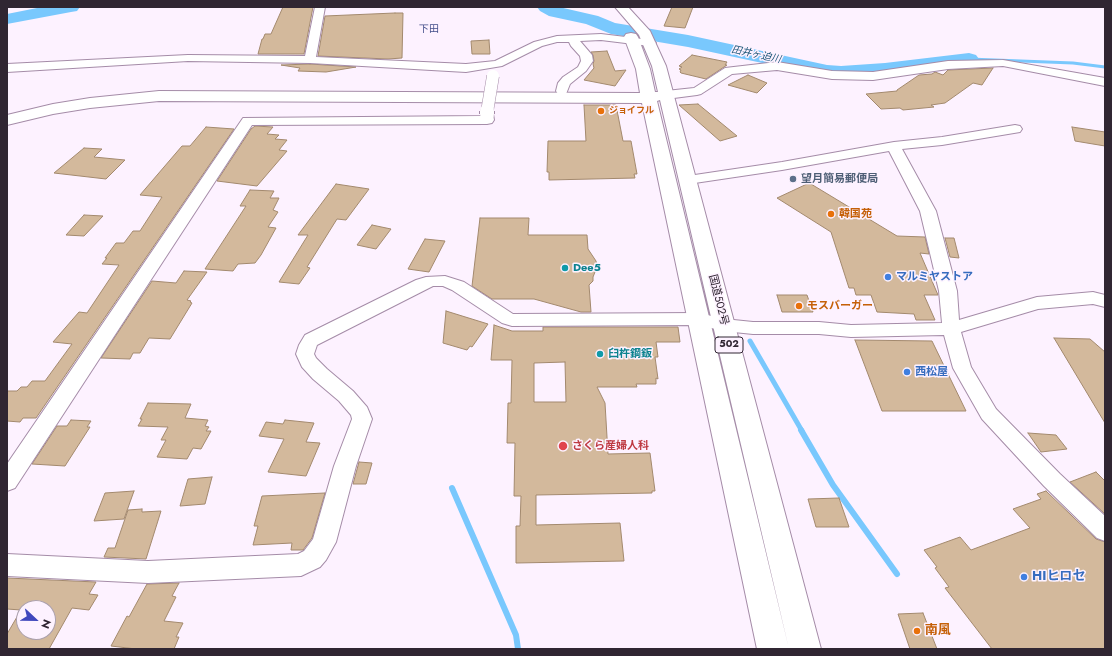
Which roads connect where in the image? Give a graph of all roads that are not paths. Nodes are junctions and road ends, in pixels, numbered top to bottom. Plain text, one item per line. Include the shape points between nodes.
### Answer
1 (320, 7) edge
2 (610, 7) edge
3 (622, 7) edge
4 (638, 35) junction
5 (574, 39) junction
6 (310, 60) junction
7 (7, 68) edge
8 (1105, 82) edge
9 (562, 91) junction
10 (654, 95) junction
11 (7, 114) edge
12 (7, 120) edge
13 (1015, 129) dead end
14 (894, 146) junction
15 (688, 180) junction
16 (1105, 301) edge
17 (699, 319) junction
18 (724, 325) junction
19 (951, 329) junction
20 (10, 473) edge
21 (1105, 531) edge
22 (7, 565) edge
23 (773, 649) edge
24 (805, 649) edge

1 - 6 street
2 - 4 highway, 国道502号 / 502
3 - 4 highway, 国道502号 / 502
4 - 5 street
4 - 10 highway, 国道502号 / 502 via 659,66
5 - 6 street via 546,41 498,64 466,68
5 - 9 street via 575,44 586,55 587,61 582,69 567,80
5 - 20 street, bridge via 542,47 495,72 487,120 248,121
6 - 7 street via 188,58
8 - 10 street via 1003,63 948,66 873,76 832,75 777,66 729,71 697,91
9 - 10 highway
9 - 11 highway via 213,88 160,90 91,97
10 - 12 highway via 159,96 90,103
10 - 15 highway, 国道502号 / 502
10 - 17 highway, 国道502号 / 502
13 - 14 street
14 - 15 street
14 - 19 street via 930,217 948,291
15 - 18 highway, 国道502号 / 502
16 - 19 street via 1093,298 1037,303
17 - 18 street
17 - 22 street via 512,320 452,283 438,280 422,284 311,340 308,345 305,354 309,362 346,396 360,412 362,419 345,466 324,542 312,559 301,565 148,572
17 - 23 highway, 国道502号 / 502
18 - 19 street via 851,331
18 - 24 highway, 国道502号 / 502
19 - 21 street via 962,368 989,414

